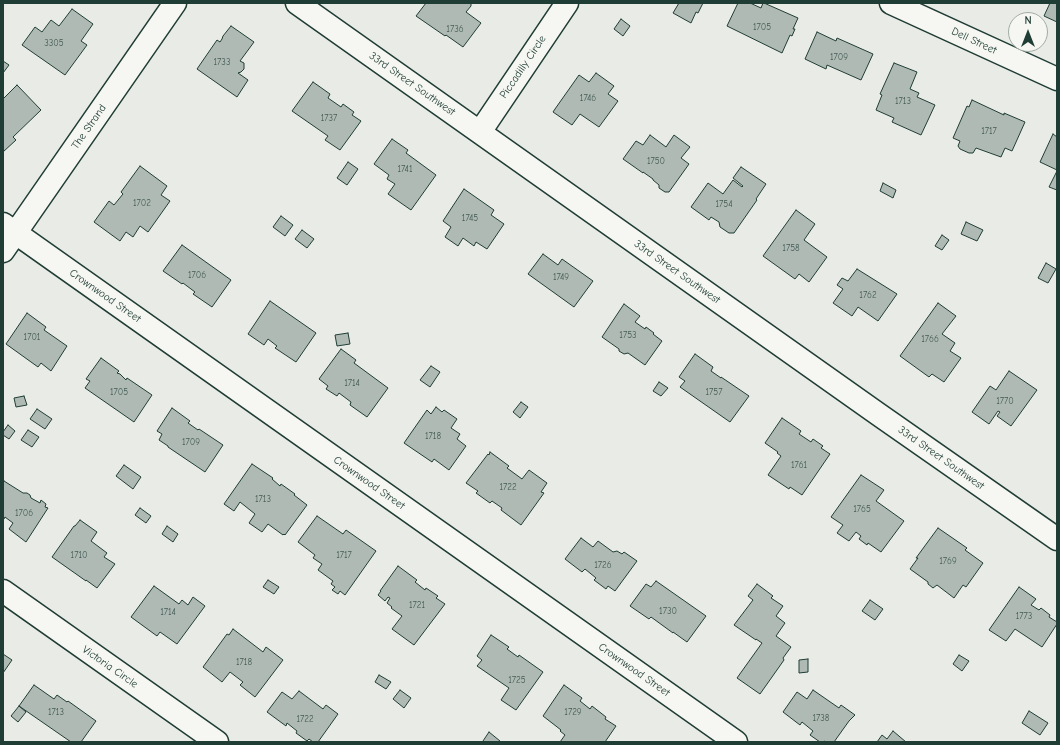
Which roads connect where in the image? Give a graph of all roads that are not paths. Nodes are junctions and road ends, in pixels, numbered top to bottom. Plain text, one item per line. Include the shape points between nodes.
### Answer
1 (175, 3) edge
2 (297, 3) edge
3 (567, 3) edge
4 (891, 3) edge
5 (1057, 79) edge
6 (480, 132) junction
7 (10, 228) edge
8 (3, 251) edge
9 (1057, 539) edge
10 (3, 592) edge
11 (217, 742) edge
12 (736, 742) edge

1 - 7 street, The Strand
2 - 6 street, 33rd Street Southwest
3 - 6 street, Piccadilly Circle
4 - 5 street, Dell Street
6 - 9 street, 33rd Street Southwest
7 - 8 street, The Strand
7 - 12 street, Crownwood Street
10 - 11 street, Victoria Circle

